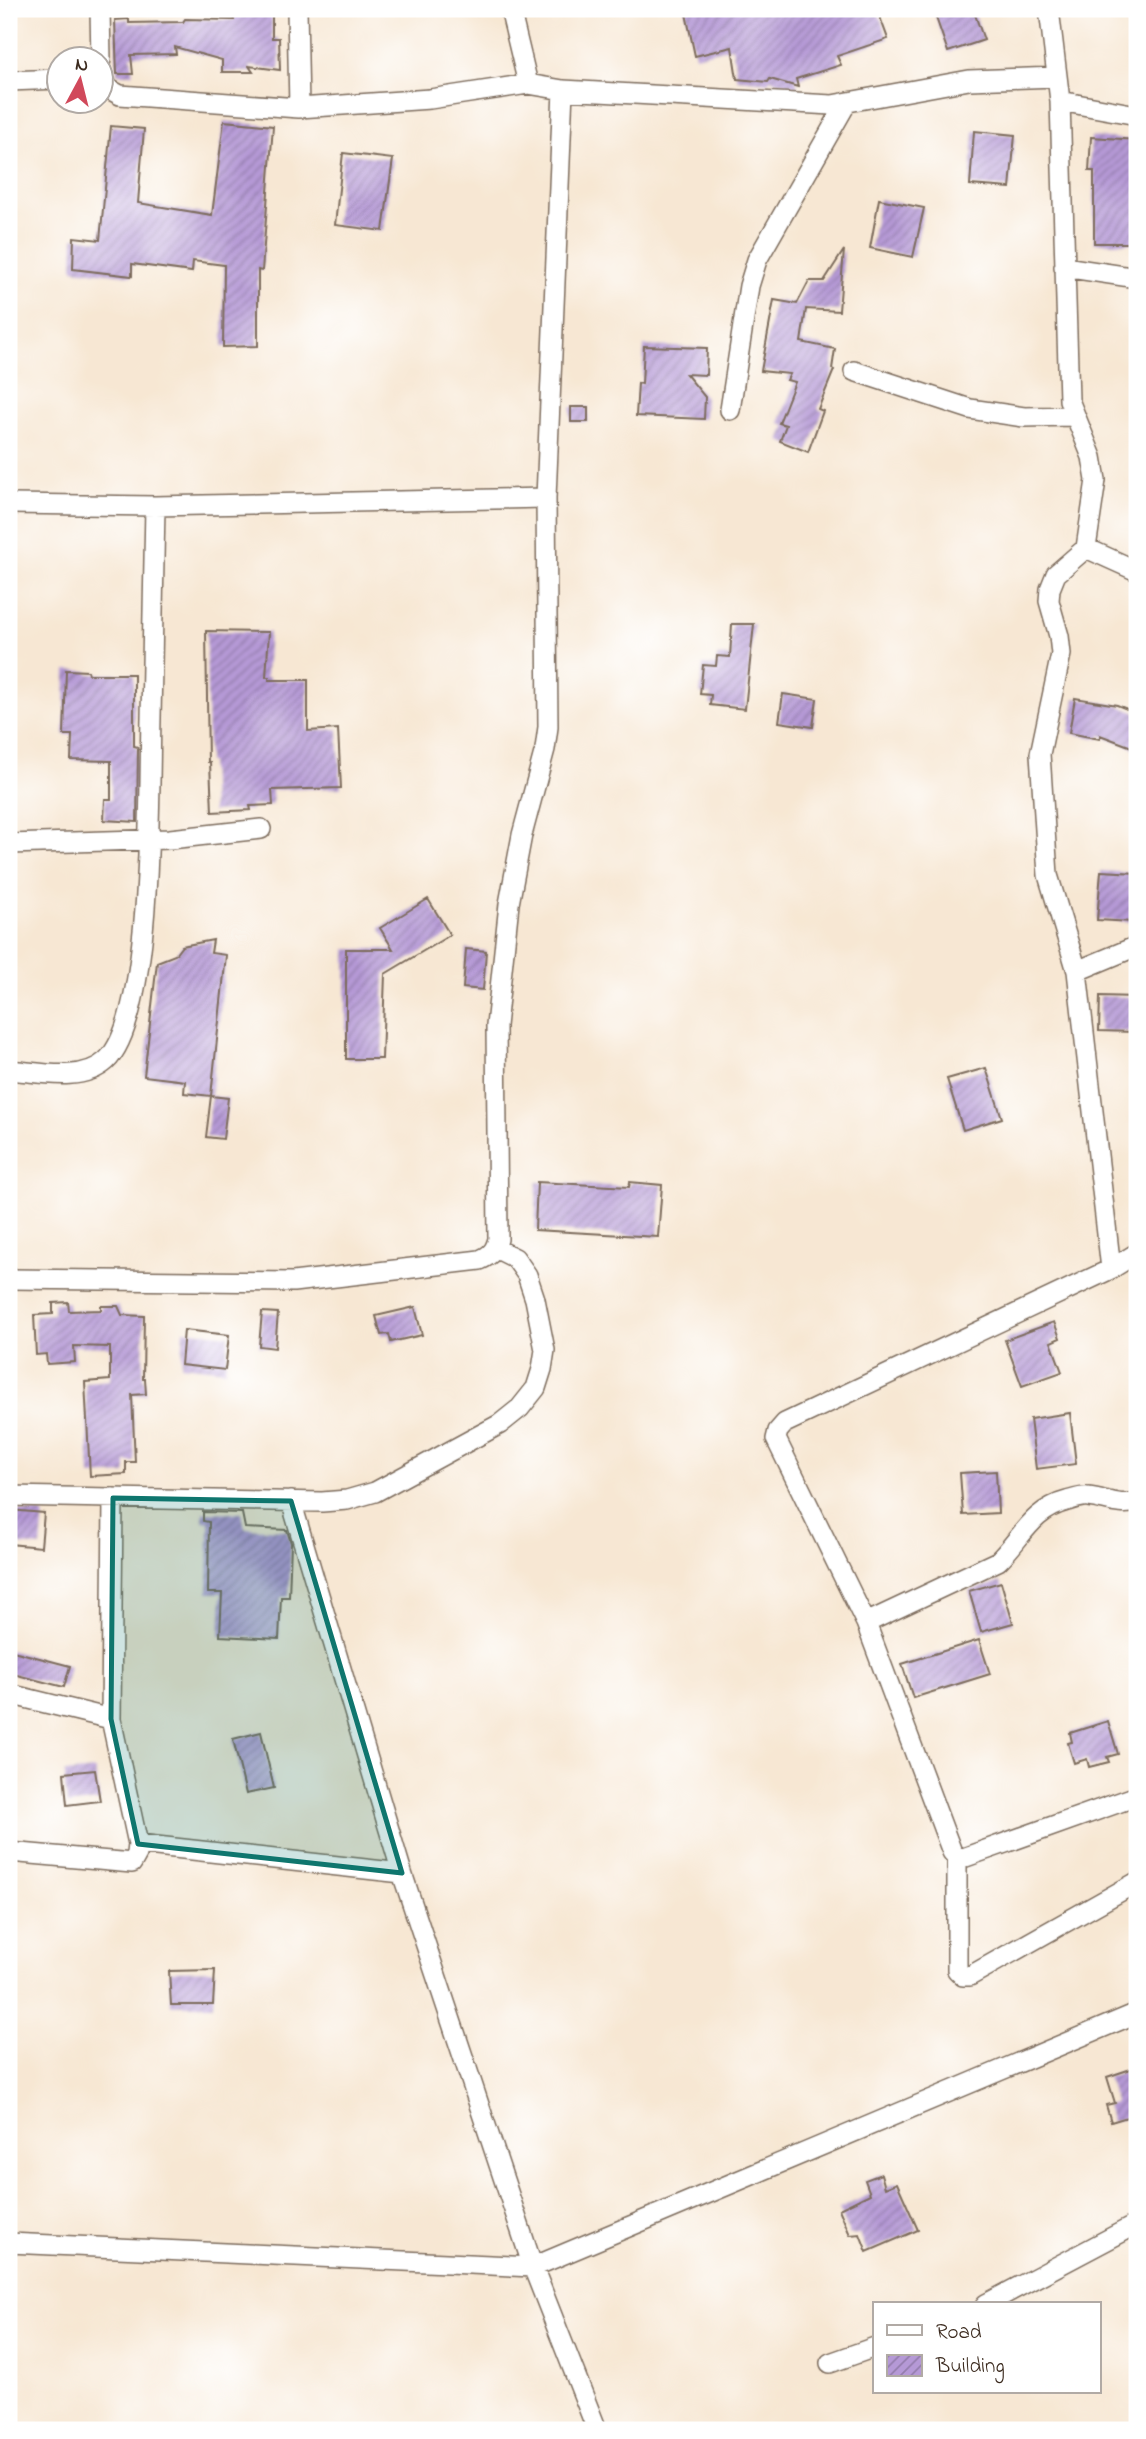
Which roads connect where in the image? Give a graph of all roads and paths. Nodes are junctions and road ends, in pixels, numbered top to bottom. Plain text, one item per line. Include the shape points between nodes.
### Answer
1 (100, 9) edge
2 (297, 9) edge
3 (510, 9) edge
4 (1049, 9) edge
5 (101, 46) edge
6 (1056, 77) junction
7 (46, 80) edge
8 (9, 81) edge
9 (528, 84) junction
10 (563, 90) junction
11 (116, 93) edge
12 (1060, 101) junction
13 (846, 104) junction
14 (299, 108) junction
15 (1137, 115) edge
16 (1063, 267) junction
17 (1137, 278) edge
18 (854, 371) dead end
19 (730, 410) dead end
20 (1073, 416) junction
21 (546, 498) junction
22 (9, 504) edge
23 (155, 506) junction
24 (1086, 548) junction
25 (1137, 571) edge
26 (261, 829) dead end
27 (148, 840) junction
28 (9, 844) edge
29 (1137, 946) edge
30 (1077, 971) junction
31 (9, 1070) edge
32 (495, 1248) junction
33 (1137, 1253) edge
34 (1111, 1269) junction
35 (9, 1279) edge
36 (9, 1496) edge
37 (113, 1498) junction
38 (291, 1501) junction
39 (1137, 1502) edge
40 (866, 1623) junction
41 (9, 1694) edge
42 (111, 1719) junction
43 (1137, 1796) edge
44 (138, 1844) junction
45 (9, 1852) edge
46 (957, 1857) junction
47 (402, 1873) junction
48 (1137, 1882) edge
49 (1137, 2013) edge
50 (1137, 2224) edge
51 (9, 2243) edge
52 (533, 2267) junction
53 (990, 2302) edge
54 (873, 2348) edge
55 (830, 2364) dead end
56 (597, 2430) edge

1 - 5 street
2 - 14 street
3 - 9 street
4 - 6 street
6 - 12 street
6 - 13 street via 969,80
7 - 8 street
9 - 10 street
9 - 14 street via 430,99
10 - 13 street
10 - 21 street
11 - 14 street
12 - 15 street
12 - 16 street
13 - 19 street via 757,260
16 - 17 street
16 - 20 street
18 - 20 street via 971,409 1024,417
20 - 24 street via 1092,457 1096,480
21 - 23 street
21 - 32 street via 548,727 509,904 496,1026
22 - 23 street
23 - 27 street
24 - 25 street
24 - 30 street via 1056,574 1050,589 1060,654 1040,754 1048,875
26 - 27 street
27 - 28 street
27 - 31 street via 138,973 120,1044 106,1061 89,1071
29 - 30 street
30 - 34 street
32 - 35 street via 480,1260 293,1282
32 - 38 street via 515,1258 527,1275 545,1350 536,1388 520,1408 500,1424 375,1492 347,1500
33 - 34 street
34 - 40 street via 785,1423 778,1431 776,1439
36 - 37 street
37 - 38 street
37 - 42 street
38 - 47 street
39 - 40 street via 1110,1503 1086,1496 1054,1505 1030,1521 998,1561
40 - 46 street
41 - 42 street
42 - 44 street
43 - 46 street
44 - 45 street via 132,1863
44 - 47 street
46 - 48 street via 957,1970 963,1976
47 - 52 street
49 - 52 street
50 - 53 street
51 - 52 street
52 - 56 street
54 - 55 street

